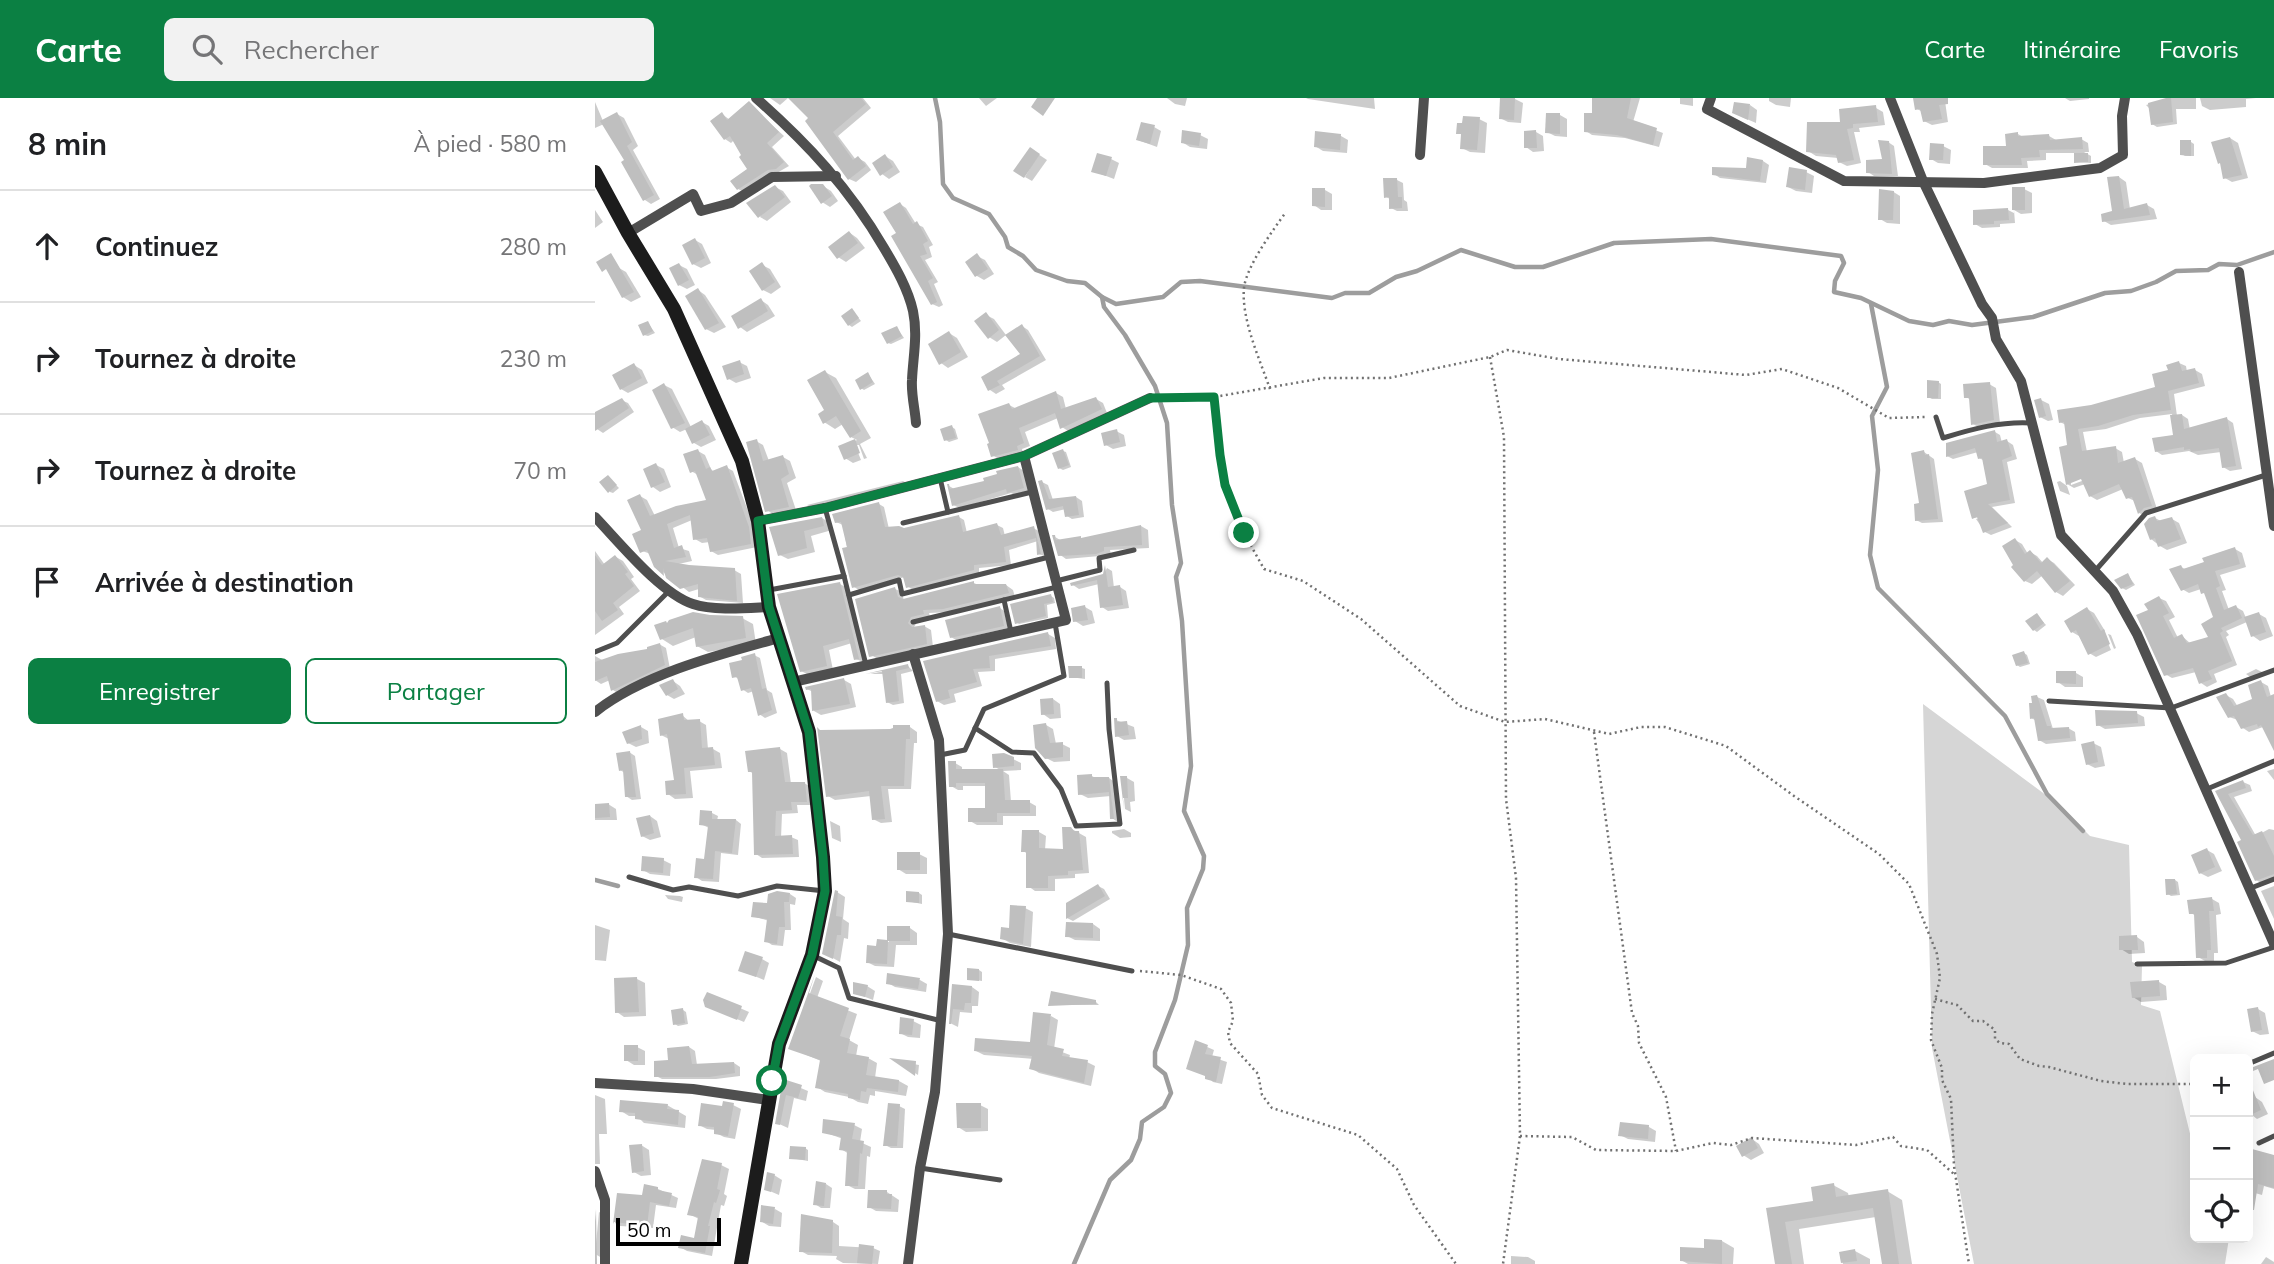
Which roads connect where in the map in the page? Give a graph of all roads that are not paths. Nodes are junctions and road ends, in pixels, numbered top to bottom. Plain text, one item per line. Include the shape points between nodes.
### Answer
1 (756, 98) edge
2 (1424, 98) edge
3 (1711, 98) edge
4 (1890, 98) edge
5 (2125, 98) edge
6 (1420, 155) dead end
7 (595, 172) edge
8 (836, 176) junction
9 (1923, 181) junction
10 (628, 233) junction
11 (2239, 272) dead end
12 (1150, 398) road end
13 (1936, 417) road end
14 (2032, 422) junction
15 (916, 423) dead end
16 (1024, 456) junction
17 (2267, 475) junction
18 (940, 478) junction
19 (1033, 491) junction
20 (825, 508) junction
21 (948, 512) junction
22 (595, 517) edge
23 (758, 521) junction
24 (902, 523) dead end
25 (2274, 526) edge
26 (1134, 550) dead end
27 (1049, 557) junction
28 (2095, 571) junction
29 (844, 576) junction
30 (1057, 584) junction
31 (766, 590) junction
32 (669, 591) junction
33 (849, 595) junction
34 (1004, 600) junction
35 (769, 607) junction
36 (913, 622) dead end
37 (1055, 622) junction
38 (1011, 632) junction
39 (779, 638) junction
40 (595, 652) edge
41 (913, 654) junction
42 (866, 665) junction
43 (2274, 670) edge
44 (793, 682) junction
45 (1107, 683) dead end
46 (2049, 701) dead end
47 (2171, 708) junction
48 (595, 712) edge
49 (975, 728) junction
50 (940, 755) junction
51 (2274, 761) edge
52 (2207, 789) junction
53 (629, 877) dead end
54 (2274, 879) edge
55 (2251, 888) junction
56 (825, 891) junction
57 (949, 934) junction
58 (2274, 946) edge
59 (812, 955) junction
60 (2137, 964) dead end
61 (1132, 971) road end
62 (942, 1021) junction
63 (2274, 1053) edge
64 (2253, 1062) edge
65 (595, 1083) edge
66 (768, 1100) junction
67 (2274, 1136) edge
68 (2259, 1143) dead end
69 (920, 1168) junction
70 (595, 1171) edge
71 (1000, 1180) dead end
72 (605, 1264) edge
73 (741, 1264) edge
74 (908, 1264) edge

1 - 8 street
2 - 6 street
3 - 9 street via 1707,109 1844,181
4 - 9 street
5 - 9 street via 2123,155 2099,168 1984,183
7 - 10 street
8 - 10 street via 772,177 731,203 701,211 693,194
8 - 15 street via 899,274 913,311 916,347 911,383
9 - 14 street via 1993,323 1996,339 2021,381
10 - 23 street via 680,321 742,461
11 - 17 street
12 - 16 street
13 - 14 lane via 1943,438 1975,428
14 - 28 street via 2061,535
16 - 18 street
16 - 19 street
17 - 25 street
17 - 28 lane via 2146,513
18 - 20 street
18 - 21 lane
19 - 21 lane
19 - 27 street
20 - 23 street
20 - 29 lane
21 - 24 lane
22 - 32 street
23 - 31 street
26 - 30 lane via 1099,558 1100,570
27 - 30 street
27 - 33 lane via 902,594 899,580
28 - 47 street via 2113,591 2137,634
29 - 31 lane
29 - 33 lane
30 - 34 lane
30 - 37 street via 1066,620
31 - 35 street
32 - 35 street via 694,605
32 - 40 lane via 617,643
33 - 42 lane
34 - 36 lane
34 - 38 lane
35 - 39 street
37 - 38 street
37 - 49 lane via 1064,676 983,709
38 - 41 street
39 - 44 street
39 - 48 street via 708,657 615,696
41 - 42 street
41 - 50 street
42 - 44 street
43 - 47 lane
44 - 56 street via 809,732
45 - 49 lane via 1120,824 1076,826 1061,789 1034,753 1012,752
46 - 47 lane
47 - 52 street
49 - 50 lane via 965,750
50 - 57 street
51 - 52 lane
52 - 55 street
53 - 56 lane via 673,890 689,887 738,896 777,886
54 - 55 lane
55 - 58 street
56 - 59 street
57 - 61 lane
57 - 62 street
58 - 60 lane via 2226,963
59 - 62 lane via 839,968 849,998
59 - 66 street via 779,1044
62 - 69 street via 935,1092
63 - 64 lane
65 - 66 street via 693,1089
66 - 73 street
67 - 68 lane
69 - 71 lane
69 - 74 street
70 - 72 street via 605,1200

